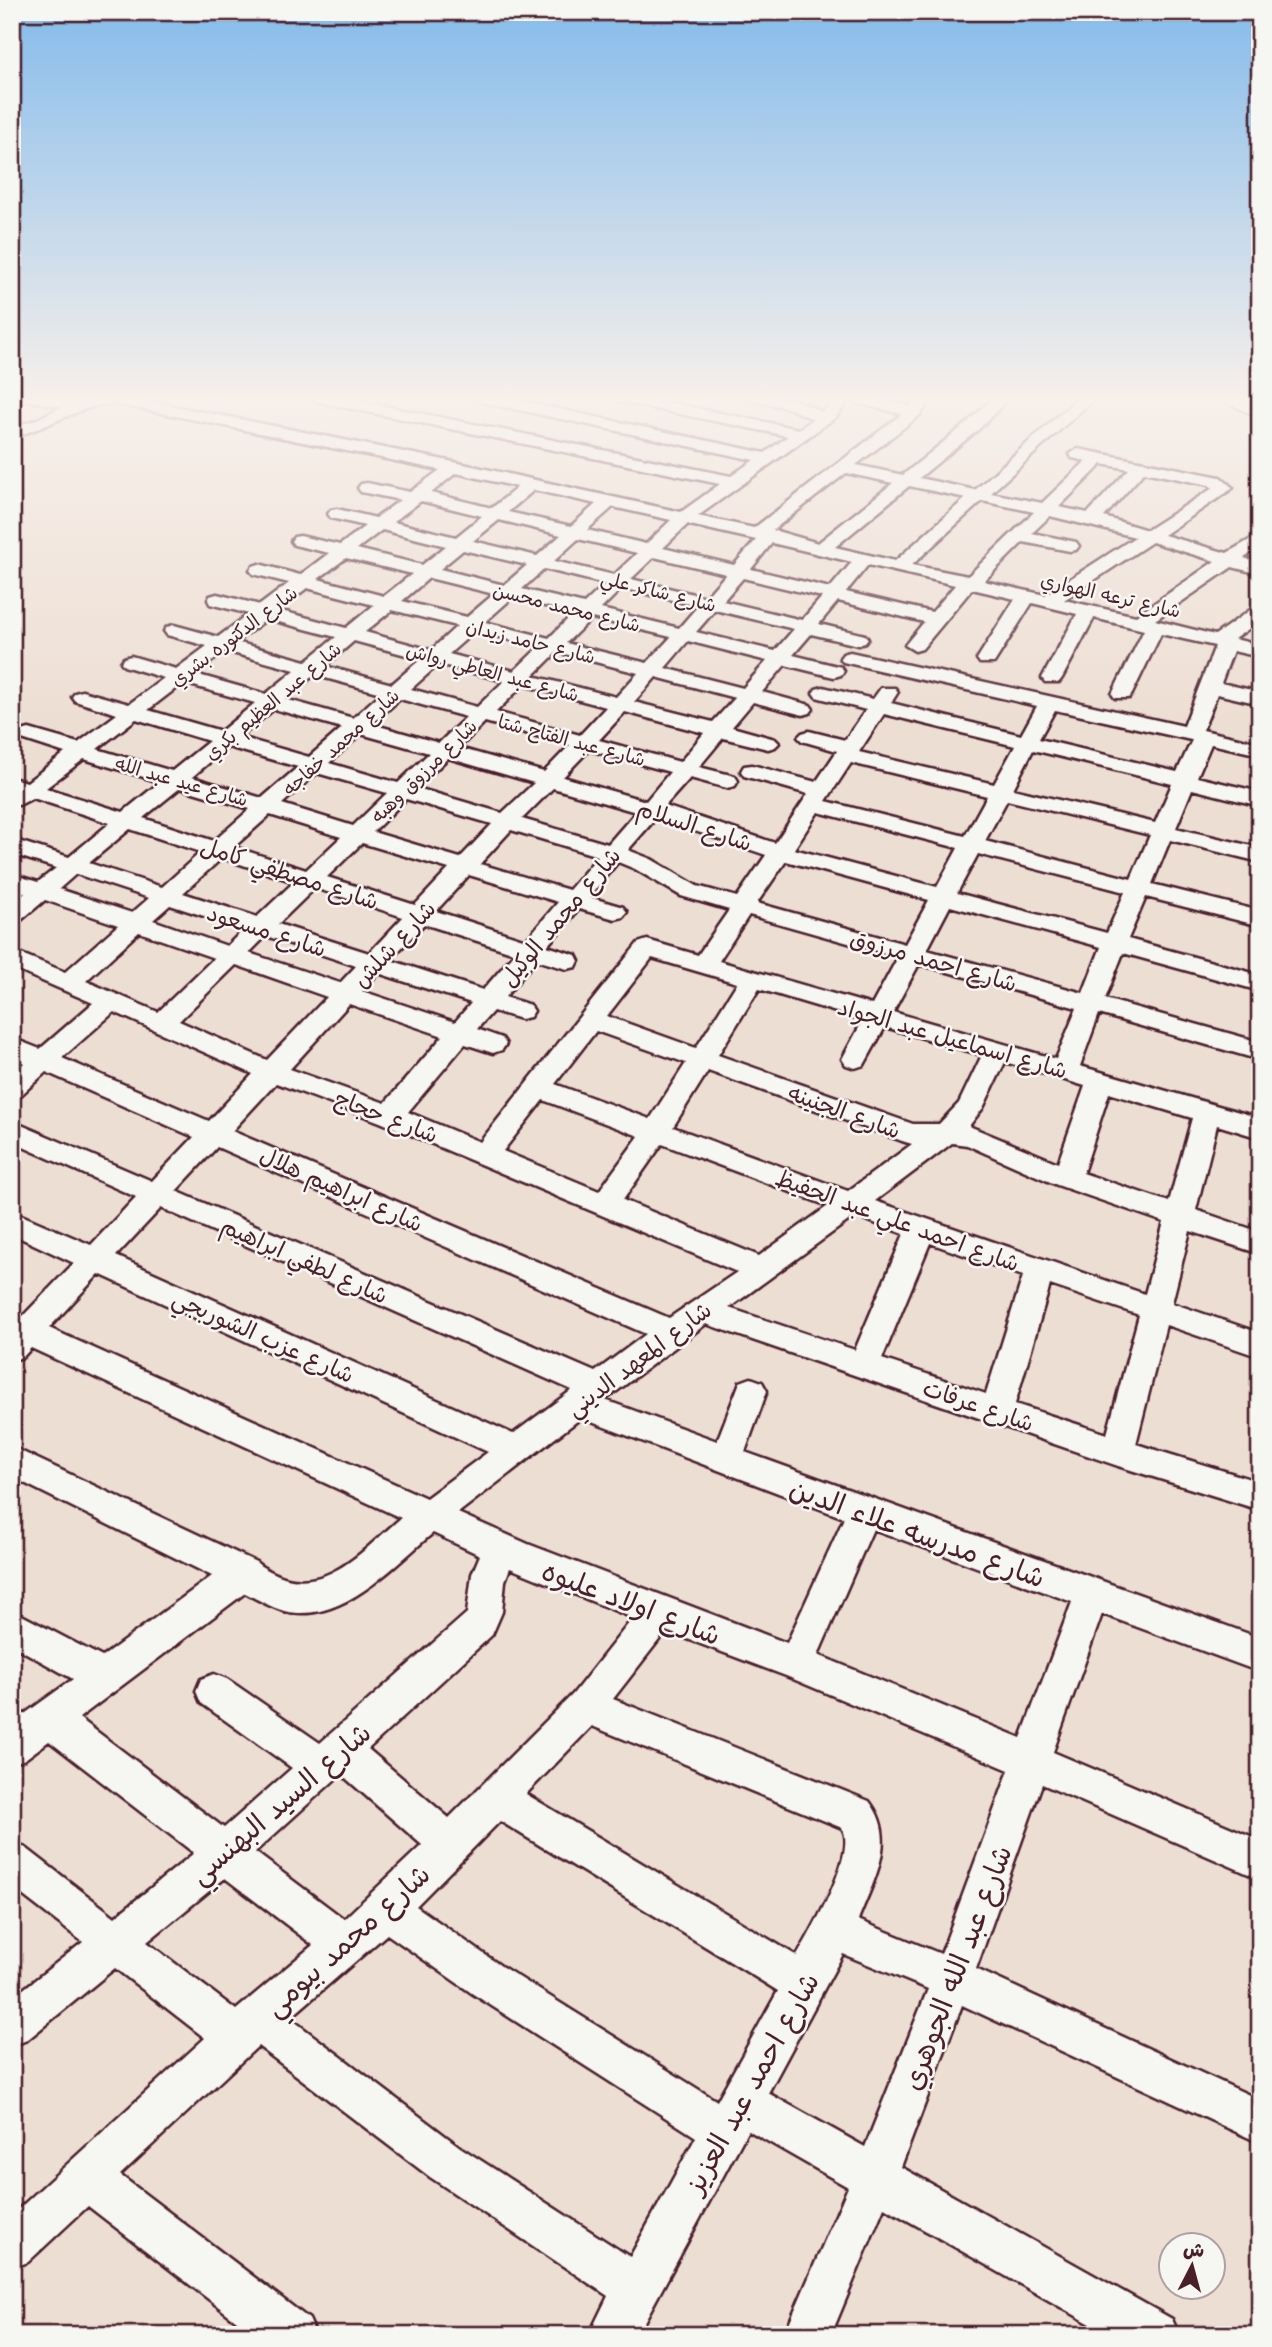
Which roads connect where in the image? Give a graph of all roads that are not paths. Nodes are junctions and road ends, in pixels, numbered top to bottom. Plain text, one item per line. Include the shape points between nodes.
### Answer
1 (403, 507) edge
2 (460, 507) edge
3 (503, 507) edge
4 (604, 507) edge
5 (639, 507) edge
6 (699, 507) edge
7 (796, 507) edge
8 (875, 507) edge
9 (966, 507) edge
10 (1035, 507) edge
11 (1050, 507) edge
12 (1104, 507) edge
13 (1195, 507) edge
14 (1048, 509) junction
15 (338, 514) dead end
16 (494, 514) junction
17 (685, 517) junction
18 (1092, 519) junction
19 (380, 524) junction
20 (574, 533) junction
21 (764, 534) junction
22 (1150, 535) junction
23 (1020, 536) junction
24 (1260, 539) edge
25 (300, 541) dead end
26 (460, 543) junction
27 (1069, 545) dead end
28 (823, 548) junction
29 (344, 551) junction
30 (650, 551) junction
31 (865, 558) junction
32 (1231, 560) junction
33 (542, 562) junction
34 (900, 566) junction
35 (1260, 569) edge
36 (259, 570) dead end
37 (426, 571) junction
38 (738, 572) junction
39 (620, 579) junction
40 (304, 582) junction
41 (970, 582) junction
42 (508, 591) junction
43 (833, 595) junction
44 (1027, 596) junction
45 (217, 600) dead end
46 (1049, 601) junction
47 (387, 603) junction
48 (712, 603) junction
49 (1089, 610) junction
50 (588, 611) junction
51 (264, 612) junction
52 (1260, 612) edge
53 (937, 619) junction
54 (471, 624) junction
55 (1148, 624) junction
56 (807, 626) junction
57 (174, 631) dead end
58 (350, 634) junction
59 (685, 634) junction
60 (1223, 642) junction
61 (222, 644) junction
62 (553, 645) junction
63 (915, 645) dead end
64 (1260, 651) edge
65 (435, 656) junction
66 (847, 656) junction
67 (780, 658) junction
68 (987, 659) dead end
69 (131, 662) dead end
70 (310, 668) junction
71 (650, 670) junction
72 (904, 670) junction
73 (179, 677) junction
74 (518, 678) junction
75 (1052, 678) dead end
76 (1209, 687) junction
77 (396, 691) junction
78 (823, 693) dead end
79 (1122, 694) dead end
80 (748, 695) junction
81 (82, 697) dead end
82 (1260, 698) edge
83 (269, 701) junction
84 (1049, 702) junction
85 (619, 704) junction
86 (878, 707) junction
87 (803, 709) dead end
88 (132, 712) junction
89 (481, 714) junction
90 (356, 726) junction
91 (718, 730) junction
92 (29, 735) dead end
93 (1197, 735) junction
94 (809, 737) dead end
95 (224, 739) junction
96 (584, 742) junction
97 (1026, 742) junction
98 (768, 743) dead end
99 (1260, 749) edge
100 (444, 750) junction
101 (82, 751) junction
102 (848, 751) junction
103 (313, 765) junction
104 (684, 770) junction
105 (752, 771) dead end
106 (177, 778) junction
107 (549, 780) junction
108 (1185, 780) junction
109 (727, 781) dead end
110 (402, 791) junction
111 (18, 792) edge
112 (999, 792) junction
113 (817, 797) junction
114 (1260, 799) edge
115 (268, 805) junction
116 (651, 809) junction
117 (127, 820) junction
118 (507, 821) junction
119 (1163, 831) junction
120 (358, 833) junction
121 (970, 844) junction
122 (12, 846) edge
123 (218, 849) junction
124 (780, 852) junction
125 (614, 853) junction
126 (1260, 855) edge
127 (72, 866) junction
128 (465, 866) junction
129 (311, 879) junction
130 (12, 881) edge
131 (1139, 887) junction
132 (41, 891) junction
133 (166, 896) junction
134 (943, 896) junction
135 (573, 900) junction
136 (744, 906) junction
137 (615, 912) dead end
138 (421, 914) junction
139 (12, 916) edge
140 (1260, 919) edge
141 (135, 923) junction
142 (261, 927) junction
143 (1115, 942) junction
144 (531, 949) junction
145 (912, 953) junction
146 (232, 956) junction
147 (12, 958) edge
148 (568, 961) dead end
149 (374, 964) junction
150 (704, 964) junction
151 (753, 978) junction
152 (69, 982) junction
153 (1260, 984) edge
154 (346, 994) junction
155 (111, 1000) junction
156 (488, 1000) junction
157 (1093, 1003) junction
158 (522, 1012) dead end
159 (878, 1015) junction
160 (589, 1020) junction
161 (162, 1023) junction
162 (460, 1033) junction
163 (493, 1044) dead end
164 (12, 1047) edge
165 (998, 1050) junction
166 (1260, 1051) edge
167 (704, 1058) junction
168 (855, 1059) dead end
169 (44, 1060) junction
170 (1065, 1070) junction
171 (272, 1072) junction
172 (1100, 1080) junction
173 (12, 1088) edge
174 (537, 1088) junction
175 (1206, 1112) junction
176 (390, 1115) junction
177 (1260, 1128) edge
178 (12, 1131) edge
179 (213, 1132) junction
180 (656, 1132) junction
181 (946, 1133) junction
182 (485, 1155) junction
183 (1067, 1178) junction
184 (155, 1194) junction
185 (854, 1203) junction
186 (605, 1204) junction
187 (1179, 1216) junction
188 (12, 1222) edge
189 (921, 1229) junction
190 (1260, 1243) edge
191 (95, 1258) junction
192 (762, 1270) junction
193 (1040, 1270) junction
194 (1155, 1309) junction
195 (699, 1310) junction
196 (671, 1332) junction
197 (18, 1335) edge
198 (1260, 1345) edge
199 (864, 1365) junction
200 (751, 1391) dead end
201 (588, 1395) junction
202 (997, 1410) junction
203 (516, 1450) junction
204 (1118, 1451) junction
205 (726, 1460) junction
206 (12, 1461) edge
207 (1260, 1496) edge
208 (864, 1511) junction
209 (430, 1515) junction
210 (503, 1549) junction
211 (244, 1573) junction
212 (1092, 1594) junction
213 (659, 1612) junction
214 (12, 1626) edge
215 (1260, 1655) edge
216 (796, 1663) junction
217 (104, 1677) junction
218 (214, 1690) dead end
219 (586, 1706) junction
220 (49, 1718) junction
221 (12, 1745) edge
222 (330, 1758) junction
223 (1032, 1761) junction
224 (496, 1797) junction
225 (450, 1844) junction
226 (225, 1853) junction
227 (1260, 1860) edge
228 (15, 1869) edge
229 (386, 1909) junction
230 (834, 1930) junction
231 (114, 1941) junction
232 (345, 1945) junction
233 (952, 1979) junction
234 (804, 1983) junction
235 (12, 2025) edge
236 (247, 2028) junction
237 (732, 2116) junction
238 (1260, 2122) edge
239 (86, 2177) junction
240 (876, 2177) junction
241 (12, 2246) edge
242 (637, 2288) junction
243 (293, 2335) edge
244 (612, 2335) edge
245 (807, 2335) edge
246 (1156, 2335) edge

1 - 19 street, شارع الدكتوره بشري
2 - 16 street
3 - 16 street, شارع عبد العظيم بكري
4 - 20 street, شارع محمد خفاجه
5 - 17 street, شارع ترعه الهواري
6 - 17 street, شارع مرزوق وهبه
7 - 21 street, شارع شلش
8 - 28 street
9 - 34 street
10 - 14 street
11 - 14 street
12 - 18 street
13 - 22 street
14 - 18 street
14 - 23 street
15 - 19 street, شارع شاكر علي
16 - 20 street
16 - 26 street, شارع عبد العظيم بكري
17 - 21 street, شارع ترعه الهواري
17 - 30 street, شارع مرزوق وهبه
18 - 22 street
19 - 26 street, شارع شاكر علي
19 - 29 street, شارع الدكتوره بشري
20 - 30 street
20 - 33 street, شارع محمد خفاجه
21 - 28 street, شارع ترعه الهواري
21 - 38 street, شارع شلش
22 - 32 street
22 - 46 street
23 - 27 street
23 - 41 street
24 - 32 street
25 - 29 street, شارع محمد محسن
26 - 33 street, شارع شاكر علي
26 - 37 street, شارع عبد العظيم بكري
28 - 31 street, شارع ترعه الهواري
29 - 37 street, شارع محمد محسن
29 - 40 street, شارع الدكتوره بشري
30 - 38 street
30 - 39 street, شارع مرزوق وهبه
31 - 34 street, شارع ترعه الهواري
31 - 43 street, شارع محمد الوكيل
32 - 35 street
32 - 55 street
33 - 39 street, شارع شاكر علي
33 - 42 street, شارع محمد خفاجه
34 - 41 street, شارع ترعه الهواري
36 - 40 street, شارع حامد زيدان
37 - 42 street, شارع محمد محسن
37 - 47 street, شارع عبد العظيم بكري
38 - 43 street
38 - 48 street, شارع شلش
39 - 48 street, شارع شاكر علي
39 - 50 street, شارع مرزوق وهبه
40 - 47 street, شارع حامد زيدان
40 - 51 street, شارع الدكتوره بشري
41 - 44 street, شارع ترعه الهواري
41 - 53 street
42 - 50 street, شارع محمد محسن
42 - 54 street, شارع محمد خفاجه
43 - 53 street
43 - 56 street, شارع محمد الوكيل
44 - 46 street, شارع ترعه الهواري
44 - 68 street
45 - 51 street, شارع عبد العاطي رواش
46 - 49 street, شارع ترعه الهواري
47 - 54 street, شارع حامد زيدان
47 - 58 street, شارع عبد العظيم بكري
48 - 56 street, شارع شاكر علي
48 - 59 street, شارع شلش
49 - 55 street, شارع ترعه الهواري
49 - 75 street
50 - 59 street, شارع محمد محسن
50 - 62 street, شارع مرزوق وهبه
51 - 58 street, شارع عبد العاطي رواش
51 - 61 street, شارع الدكتوره بشري
52 - 60 street
53 - 63 street
54 - 62 street, شارع حامد زيدان
54 - 65 street, شارع محمد خفاجه
55 - 60 street, شارع ترعه الهواري
55 - 79 street
56 - 66 street, شارع شاكر علي
56 - 67 street, شارع محمد الوكيل
57 - 61 street, شارع عبد الفتاح شتا
58 - 65 street, شارع عبد العاطي رواش
58 - 70 street, شارع عبد العظيم بكري
59 - 67 street, شارع محمد محسن
59 - 71 street, شارع شلش
60 - 64 street, شارع ترعه الهواري
60 - 76 street
61 - 70 street, شارع عبد الفتاح شتا
61 - 73 street, شارع الدكتوره بشري
62 - 71 street, شارع حامد زيدان
62 - 74 street, شارع مرزوق وهبه
65 - 74 street, شارع عبد العاطي رواش
65 - 77 street, شارع محمد خفاجه
66 - 67 street, شارع محمد محسن
66 - 72 street
67 - 80 street, شارع محمد الوكيل
69 - 73 street, شارع السلام
70 - 77 street, شارع عبد الفتاح شتا
70 - 83 street, شارع عبد العظيم بكري
71 - 80 street, شارع حامد زيدان
71 - 85 street, شارع شلش
72 - 84 street
72 - 86 street
73 - 83 street, شارع السلام
73 - 88 street, شارع الدكتوره بشري
74 - 85 street, شارع عبد العاطي رواش
74 - 89 street, شارع مرزوق وهبه
76 - 82 street
76 - 93 street
77 - 89 street, شارع عبد الفتاح شتا
77 - 90 street, شارع محمد خفاجه
78 - 86 street
80 - 87 street, شارع حامد زيدان
80 - 91 street, شارع محمد الوكيل
81 - 88 street, شارع احمد مرزوق
83 - 90 street, شارع السلام
83 - 95 street, شارع عبد العظيم بكري
84 - 93 street
84 - 97 street
85 - 91 street, شارع عبد العاطي رواش
85 - 96 street, شارع شلش
86 - 97 street
86 - 102 street
88 - 95 street, شارع احمد مرزوق
88 - 101 street, شارع الدكتوره بشري
89 - 96 street, شارع عبد الفتاح شتا
89 - 100 street, شارع مرزوق وهبه
90 - 100 street, شارع السلام
90 - 103 street, شارع محمد خفاجه
91 - 98 street, شارع عبد العاطي رواش
91 - 104 street, شارع محمد الوكيل
92 - 101 street, شارع عيد عبد الله
93 - 99 street
93 - 108 street
94 - 102 street
95 - 103 street, شارع احمد مرزوق
95 - 106 street, شارع عبد العظيم بكري
96 - 104 street, شارع عبد الفتاح شتا
96 - 107 street, شارع شلش
97 - 108 street
97 - 112 street
100 - 107 street, شارع السلام
100 - 110 street, شارع مرزوق وهبه
101 - 106 street, شارع عيد عبد الله
101 - 111 street, شارع الدكتوره بشري
102 - 112 street
102 - 113 street
103 - 110 street, شارع احمد مرزوق
103 - 115 street, شارع محمد خفاجه
104 - 109 street, شارع عبد الفتاح شتا
104 - 116 street, شارع محمد الوكيل
105 - 113 street
106 - 115 street, شارع عيد عبد الله
106 - 117 street, شارع عبد العظيم بكري
107 - 116 street, شارع السلام
107 - 118 street, شارع شلش
108 - 114 street
108 - 119 street
110 - 118 street, شارع احمد مرزوق
110 - 120 street, شارع مرزوق وهبه
111 - 117 street, شارع مصطفي كامل
112 - 119 street
112 - 121 street
113 - 121 street
113 - 124 street
115 - 120 street, شارع عيد عبد الله
115 - 123 street, شارع محمد خفاجه
116 - 124 street, شارع السلام
116 - 125 street, شارع محمد الوكيل
117 - 123 street, شارع مصطفي كامل
117 - 127 street, شارع عبد العظيم بكري
118 - 125 street, شارع احمد مرزوق
118 - 128 street, شارع شلش
119 - 126 street
119 - 131 street
120 - 128 street, شارع عيد عبد الله
120 - 129 street, شارع مرزوق وهبه
121 - 131 street
121 - 134 street
122 - 127 street, شارع مسعود
123 - 129 street, شارع مصطفي كامل
123 - 133 street, شارع محمد خفاجه
124 - 134 street, شارع السلام
124 - 136 street
125 - 135 street, شارع محمد الوكيل
125 - 136 street, شارع احمد مرزوق via 689,891
127 - 132 street, شارع عبد العظيم بكري
127 - 133 street, شارع مسعود
128 - 135 street, شارع عيد عبد الله
128 - 138 street, شارع شلش
129 - 138 street, شارع مصطفي كامل
129 - 142 street, شارع مرزوق وهبه
130 - 132 street
131 - 140 street
131 - 143 street
132 - 139 street, شارع عبد العظيم بكري
132 - 141 street
133 - 141 street, شارع محمد خفاجه
133 - 142 street, شارع مسعود
134 - 143 street, شارع السلام
134 - 145 street
135 - 137 street, شارع عيد عبد الله
135 - 144 street, شارع محمد الوكيل
136 - 145 street, شارع احمد مرزوق
136 - 150 street
138 - 144 street, شارع مصطفي كامل
138 - 149 street, شارع شلش
141 - 146 street
141 - 152 street, شارع محمد خفاجه
142 - 146 street, شارع مرزوق وهبه
142 - 149 street, شارع مسعود
143 - 153 street, شارع السلام
143 - 157 street
144 - 148 street, شارع مصطفي كامل
144 - 156 street, شارع محمد الوكيل
145 - 157 street, شارع احمد مرزوق
145 - 159 street
146 - 154 street
146 - 161 street, شارع مرزوق وهبه
147 - 152 street, شارع حجاج
149 - 154 street, شارع شلش
149 - 156 street, شارع مسعود
150 - 151 street, شارع اسماعيل عبد الجواد
150 - 160 street, شارع اسماعيل عبد الجواد via 647,948
151 - 159 street, شارع اسماعيل عبد الجواد
151 - 167 street
152 - 155 street, شارع حجاج
154 - 162 street
154 - 171 street, شارع شلش
155 - 161 street, شارع حجاج
155 - 169 street
156 - 158 street, شارع مسعود
156 - 162 street, شارع محمد الوكيل
157 - 166 street, شارع احمد مرزوق
157 - 170 street
159 - 165 street, شارع اسماعيل عبد الجواد
159 - 168 street
160 - 167 street, شارع الجنينه
160 - 174 street
161 - 171 street, شارع حجاج
162 - 163 street
162 - 176 street, شارع محمد الوكيل
164 - 169 street, شارع ابراهيم هلال
165 - 170 street, شارع اسماعيل عبد الجواد
165 - 181 street, شارع المعهد الديني via 970,1108
167 - 180 street
167 - 181 street, شارع الجنينه via 893,1128 922,1135
169 - 173 street
169 - 179 street, شارع ابراهيم هلال
170 - 172 street, شارع اسماعيل عبد الجواد
171 - 176 street, شارع حجاج
171 - 179 street, شارع شلش
172 - 175 street, شارع اسماعيل عبد الجواد
172 - 183 street
174 - 180 street, شارع احمد علي عبد الحفيظ
174 - 182 street
175 - 177 street, شارع اسماعيل عبد الجواد
175 - 187 street
176 - 182 street, شارع حجاج
178 - 184 street, شارع لطفي ابراهيم
179 - 184 street, شارع شلش
179 - 196 street, شارع ابراهيم هلال
180 - 185 street, شارع احمد علي عبد الحفيظ
180 - 186 street
181 - 183 street, شارع الجنينه via 972,1136
181 - 185 street, شارع المعهد الديني
182 - 186 street, شارع حجاج
183 - 187 street, شارع الجنينه
184 - 191 street, شارع شلش
184 - 201 street, شارع لطفي ابراهيم
185 - 189 street, شارع احمد علي عبد الحفيظ
185 - 192 street, شارع المعهد الديني
186 - 192 street, شارع حجاج
187 - 190 street, شارع الجنينه
187 - 194 street
188 - 191 street, شارع عزب الشوربجي
189 - 193 street, شارع احمد علي عبد الحفيظ
189 - 199 street
191 - 197 street, شارع شلش
191 - 203 street, شارع عزب الشوربجي
192 - 195 street, شارع المعهد الديني
193 - 194 street, شارع احمد علي عبد الحفيظ
193 - 202 street
194 - 198 street, شارع احمد علي عبد الحفيظ
194 - 204 street
195 - 196 street, شارع المعهد الديني
195 - 199 street, شارع عرفات
196 - 201 street, شارع المعهد الديني
197 - 209 street, شارع اولاد عليوه
199 - 202 street, شارع عرفات
200 - 205 street
201 - 203 street, شارع المعهد الديني
201 - 205 street, شارع مدرسه علاء الدين
202 - 204 street, شارع عرفات
203 - 209 street, شارع المعهد الديني
204 - 207 street, شارع عرفات
205 - 208 street, شارع مدرسه علاء الدين
206 - 211 street, شارع المعهد الديني
208 - 212 street, شارع مدرسه علاء الدين
208 - 216 street
209 - 210 street, شارع اولاد عليوه
209 - 211 street, شارع المعهد الديني via 343,1586 327,1593 284,1595
210 - 213 street, شارع اولاد عليوه
210 - 222 street, شارع السيد البهنسي via 489,1573 489,1599 480,1624
211 - 217 street
212 - 215 street, شارع مدرسه علاء الدين
212 - 223 street, شارع عبد الله الجوهري
213 - 216 street, شارع اولاد عليوه
213 - 219 street, شارع محمد بيومي
214 - 217 street
216 - 223 street, شارع اولاد عليوه
217 - 220 street
218 - 222 street
219 - 224 street, شارع محمد بيومي
219 - 230 street, شارع احمد عبد العزيز via 855,1814 862,1822 865,1850
220 - 221 street
220 - 226 street
222 - 225 street
222 - 226 street, شارع السيد البهنسي
223 - 227 street, شارع اولاد عليوه
223 - 233 street, شارع عبد الله الجوهري
224 - 225 street, شارع محمد بيومي
224 - 234 street
225 - 229 street, شارع محمد بيومي
226 - 231 street, شارع السيد البهنسي
226 - 232 street
228 - 231 street
229 - 232 street, شارع محمد بيومي
229 - 237 street via 487,1980
230 - 233 street
230 - 234 street, شارع احمد عبد العزيز
231 - 235 street, شارع السيد البهنسي
231 - 236 street
232 - 236 street, شارع محمد بيومي
233 - 238 street
233 - 240 street, شارع عبد الله الجوهري
234 - 237 street, شارع احمد عبد العزيز
236 - 239 street, شارع محمد بيومي
236 - 242 street
237 - 240 street
237 - 242 street, شارع احمد عبد العزيز
239 - 241 street, شارع محمد بيومي
239 - 243 street
240 - 245 street, شارع عبد الله الجوهري
240 - 246 street
242 - 244 street, شارع احمد عبد العزيز

